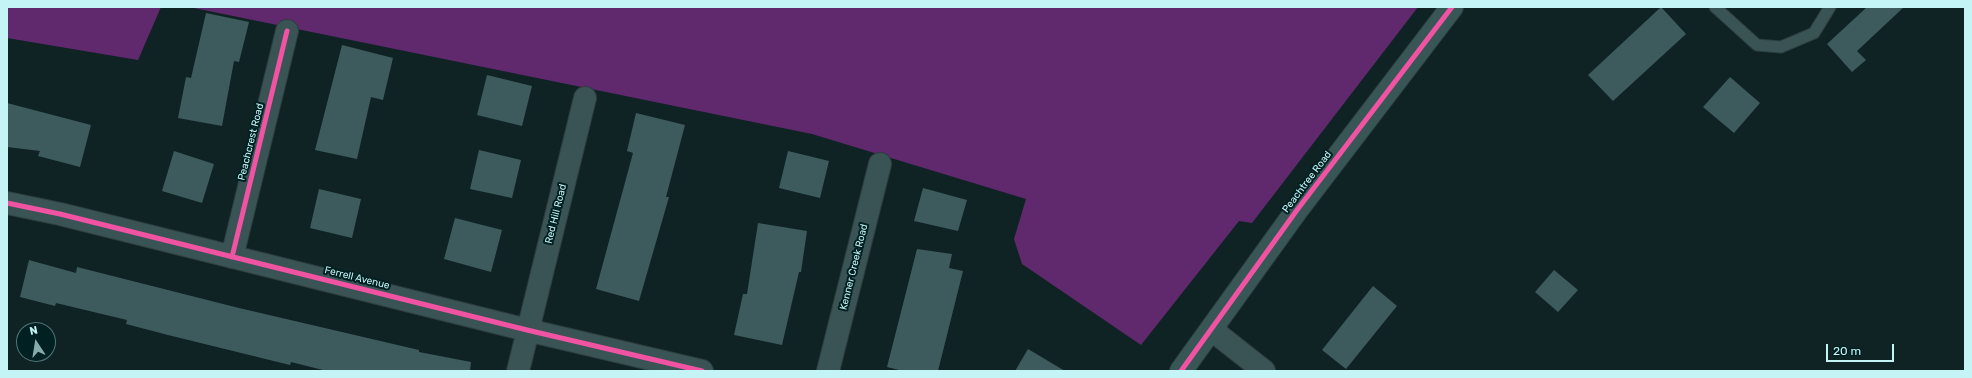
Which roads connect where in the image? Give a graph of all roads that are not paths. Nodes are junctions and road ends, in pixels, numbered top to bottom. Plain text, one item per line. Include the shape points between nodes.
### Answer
1 (1452, 7) edge
2 (1715, 7) edge
3 (1830, 7) edge
4 (287, 31) dead end
5 (586, 98) dead end
6 (880, 164) dead end
7 (7, 202) edge
8 (232, 256) junction
9 (527, 330) junction
10 (1212, 330) junction
11 (518, 371) edge
12 (702, 371) edge
13 (828, 371) edge
14 (1181, 371) edge
15 (1264, 371) edge

1 - 10 street, Peachtree Road via 1297,210
2 - 3 lane via 1757,45 1781,47 1814,33
4 - 8 street, Peachcrest Road
5 - 9 street, Red Hill Road
6 - 13 street, Kenner Creek Road
7 - 8 street, Ferrell Avenue
8 - 9 street, Ferrell Avenue
9 - 11 street, Red Hill Road
9 - 12 street, Ferrell Avenue
10 - 14 street, Peachtree Road
10 - 15 street

